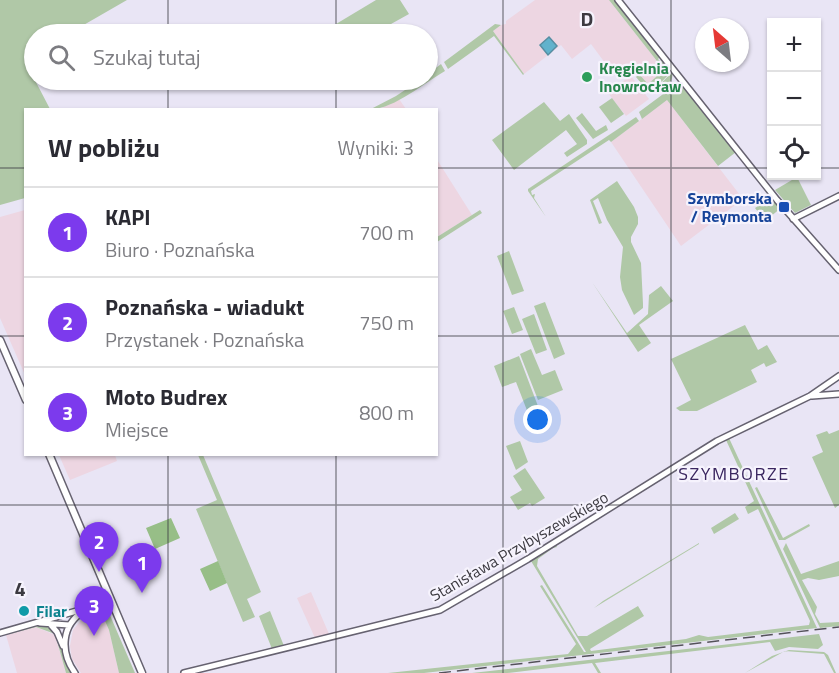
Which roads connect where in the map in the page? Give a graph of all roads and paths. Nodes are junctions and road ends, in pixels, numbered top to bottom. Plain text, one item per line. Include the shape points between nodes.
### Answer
1 (618, 0) edge
2 (839, 196) edge
3 (793, 219) junction
4 (839, 270) edge
5 (0, 340) edge
6 (839, 376) edge
7 (839, 394) edge
8 (24, 395) edge
9 (810, 396) junction
10 (50, 456) edge
11 (111, 601) junction
12 (92, 608) junction
13 (62, 614) junction
14 (35, 623) junction
15 (70, 623) junction
16 (50, 624) junction
17 (0, 633) edge
18 (65, 653) junction
19 (75, 673) edge
20 (142, 673) edge
21 (184, 673) edge

1 - 3 street
2 - 3 street
3 - 4 street
5 - 8 main road
6 - 9 street, Stanisława Przybyszewskiego
7 - 9 street, Stanisława Przybyszewskiego
9 - 21 street, Stanisława Przybyszewskiego via 729,434 440,610
10 - 11 main road
11 - 12 street
11 - 20 main road
12 - 13 street
12 - 15 street
13 - 14 street
13 - 15 street
14 - 16 street
14 - 17 street
15 - 16 street
15 - 18 street
16 - 18 street
18 - 19 street

